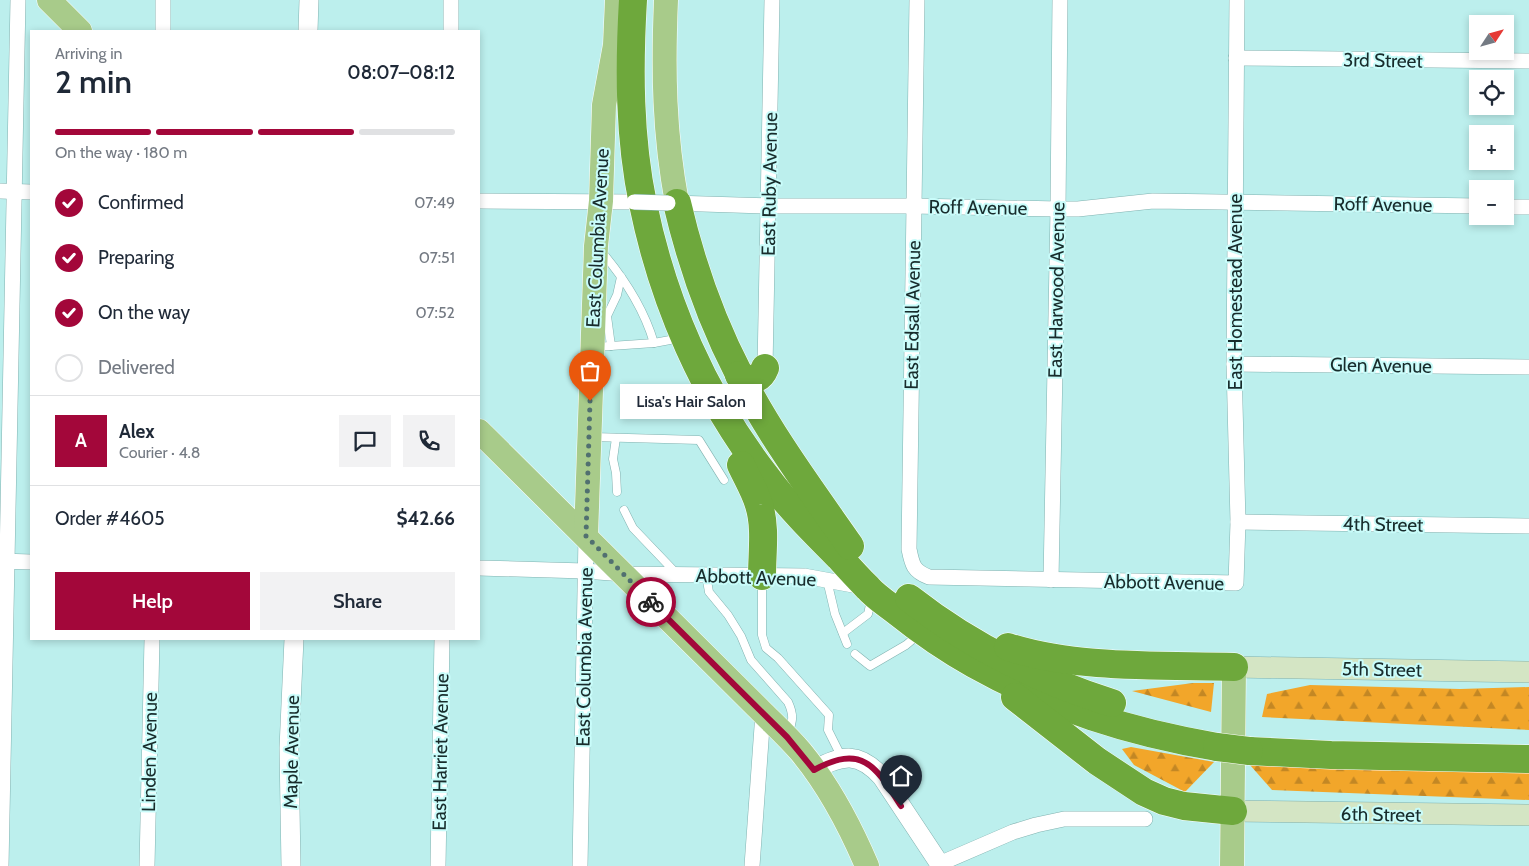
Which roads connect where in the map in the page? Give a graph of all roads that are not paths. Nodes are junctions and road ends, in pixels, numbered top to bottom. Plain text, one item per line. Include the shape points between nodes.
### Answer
1 (18, 0) edge
2 (49, 0) edge
3 (163, 0) edge
4 (309, 0) edge
5 (451, 0) edge
6 (617, 0) edge
7 (633, 0) edge
8 (649, 0) edge
9 (666, 0) edge
10 (772, 0) edge
11 (917, 0) edge
12 (1060, 0) edge
13 (1237, 0) edge
14 (79, 30) edge
15 (163, 30) edge
16 (308, 30) edge
17 (451, 30) edge
18 (615, 44) joint
19 (1236, 58) junction
20 (1529, 61) edge
21 (7, 191) edge
22 (30, 192) edge
23 (480, 201) edge
24 (1236, 201) junction
25 (620, 202) junction
26 (672, 203) junction
27 (768, 206) junction
28 (914, 206) junction
29 (1469, 206) edge
30 (1514, 206) edge
31 (1529, 207) edge
32 (1058, 209) junction
33 (596, 246) junction
34 (621, 277) junction
35 (662, 342) junction
36 (601, 346) junction
37 (1234, 364) junction
38 (1529, 367) edge
39 (765, 368) joint
40 (739, 375) junction
41 (480, 432) edge
42 (588, 437) junction
43 (616, 438) junction
44 (600, 460) junction
45 (732, 472) junction
46 (617, 492) dead end
47 (624, 510) dead end
48 (1238, 522) junction
49 (1529, 526) edge
50 (586, 536) junction
51 (850, 546) junction
52 (4, 562) edge
53 (30, 562) edge
54 (480, 568) edge
55 (915, 568) joint
56 (585, 571) junction
57 (624, 574) junction
58 (678, 575) junction
59 (706, 575) junction
60 (762, 576) junction
61 (827, 580) junction
62 (1051, 580) junction
63 (1236, 583) joint
64 (865, 589) junction
65 (952, 628) junction
66 (843, 633) junction
67 (914, 638) junction
68 (152, 640) edge
69 (294, 640) edge
70 (442, 640) edge
71 (847, 644) dead end
72 (855, 654) dead end
73 (972, 664) junction
74 (1234, 666) junction
75 (1529, 672) edge
76 (763, 713) junction
77 (787, 737) junction
78 (1218, 738) junction
79 (1249, 741) junction
80 (1529, 741) edge
81 (842, 758) junction
82 (1529, 759) edge
83 (814, 770) junction
84 (1233, 811) junction
85 (1529, 815) edge
86 (1145, 819) dead end
87 (940, 865) edge
88 (1, 866) edge
89 (147, 866) edge
90 (291, 866) edge
91 (438, 866) edge
92 (580, 866) edge
93 (752, 866) edge
94 (867, 866) edge
95 (1232, 866) edge

1 - 21 street
2 - 14 main road
3 - 15 street
4 - 16 street
5 - 17 street
6 - 18 main road
7 - 64 highway via 633,136 643,202 675,313 703,376 751,456
8 - 51 highway via 646,73 652,157 666,231 686,297 719,374 758,439 801,495
9 - 26 main road via 664,94
10 - 27 street, East Ruby Avenue
11 - 28 street, East Edsall Avenue
12 - 32 street, East Harwood Avenue
13 - 19 street, East Homestead Avenue
18 - 25 highway
19 - 20 street, 3rd Street
19 - 24 street, East Homestead Avenue
21 - 22 street
21 - 52 street
23 - 25 street, Roff Avenue
24 - 29 street, Roff Avenue
24 - 32 street, Roff Avenue via 1153,201
24 - 37 street, East Homestead Avenue
25 - 26 street, Roff Avenue, bridge
25 - 33 main road, East Columbia Avenue
25 - 35 highway via 656,308
26 - 27 street, Roff Avenue
26 - 40 highway via 716,326
27 - 28 street, Roff Avenue
27 - 39 street, East Ruby Avenue
28 - 32 street, Roff Avenue
28 - 55 street, East Edsall Avenue via 909,548
30 - 31 street
32 - 62 street, East Harwood Avenue
33 - 34 lane
33 - 36 main road, East Columbia Avenue
34 - 35 lane via 638,302 651,331
34 - 36 lane via 607,316
35 - 36 lane
35 - 45 highway via 709,416
36 - 42 main road, East Columbia Avenue
37 - 38 street, Glen Avenue
37 - 48 street, East Homestead Avenue
39 - 40 highway via 760,376 753,379
40 - 51 highway via 795,467
41 - 50 main road
42 - 43 lane
42 - 44 main road, East Columbia Avenue
43 - 44 lane
43 - 45 lane via 699,440
44 - 46 lane via 616,473
44 - 50 main road, East Columbia Avenue
45 - 60 highway via 756,496 761,513
45 - 64 highway via 762,495 810,548
47 - 58 lane via 632,528
48 - 49 street, 4th Street
48 - 63 street, East Homestead Avenue
50 - 56 street, East Columbia Avenue
50 - 57 main road
51 - 65 highway via 902,592
52 - 53 street
52 - 88 street
54 - 56 street, Abbott Avenue
55 - 62 street, Abbott Avenue via 928,577
56 - 57 street, Abbott Avenue
56 - 92 street, East Columbia Avenue
57 - 58 street, Abbott Avenue
57 - 76 main road
58 - 59 street, Abbott Avenue
59 - 60 street, Abbott Avenue
59 - 77 lane via 709,592 741,636 751,660 788,702 793,721
60 - 61 street, Abbott Avenue via 804,576
60 - 81 lane via 762,635 766,648 829,715 828,730
61 - 64 street, Abbott Avenue
61 - 66 lane
62 - 63 street, Abbott Avenue
64 - 66 lane via 868,614
64 - 67 highway
65 - 74 highway via 1030,654 1062,659
65 - 78 highway via 1019,666 1083,694
66 - 71 lane
67 - 72 lane via 870,666
67 - 73 highway
68 - 89 street, Linden Avenue
69 - 90 street, Maple Avenue via 289,748
70 - 91 street, East Harriet Avenue
73 - 78 highway via 1031,693 1102,720 1156,735
73 - 84 highway via 1096,761 1139,789 1174,804
74 - 75 main road, 5th Street
74 - 84 main road
76 - 77 main road
76 - 93 street
77 - 83 main road
78 - 79 highway
79 - 80 highway via 1310,735
79 - 82 highway via 1331,755
81 - 83 street
81 - 87 street via 852,758 872,766
83 - 94 main road via 842,814
84 - 85 main road, 6th Street
84 - 95 main road
86 - 87 street via 1064,819 1036,824

